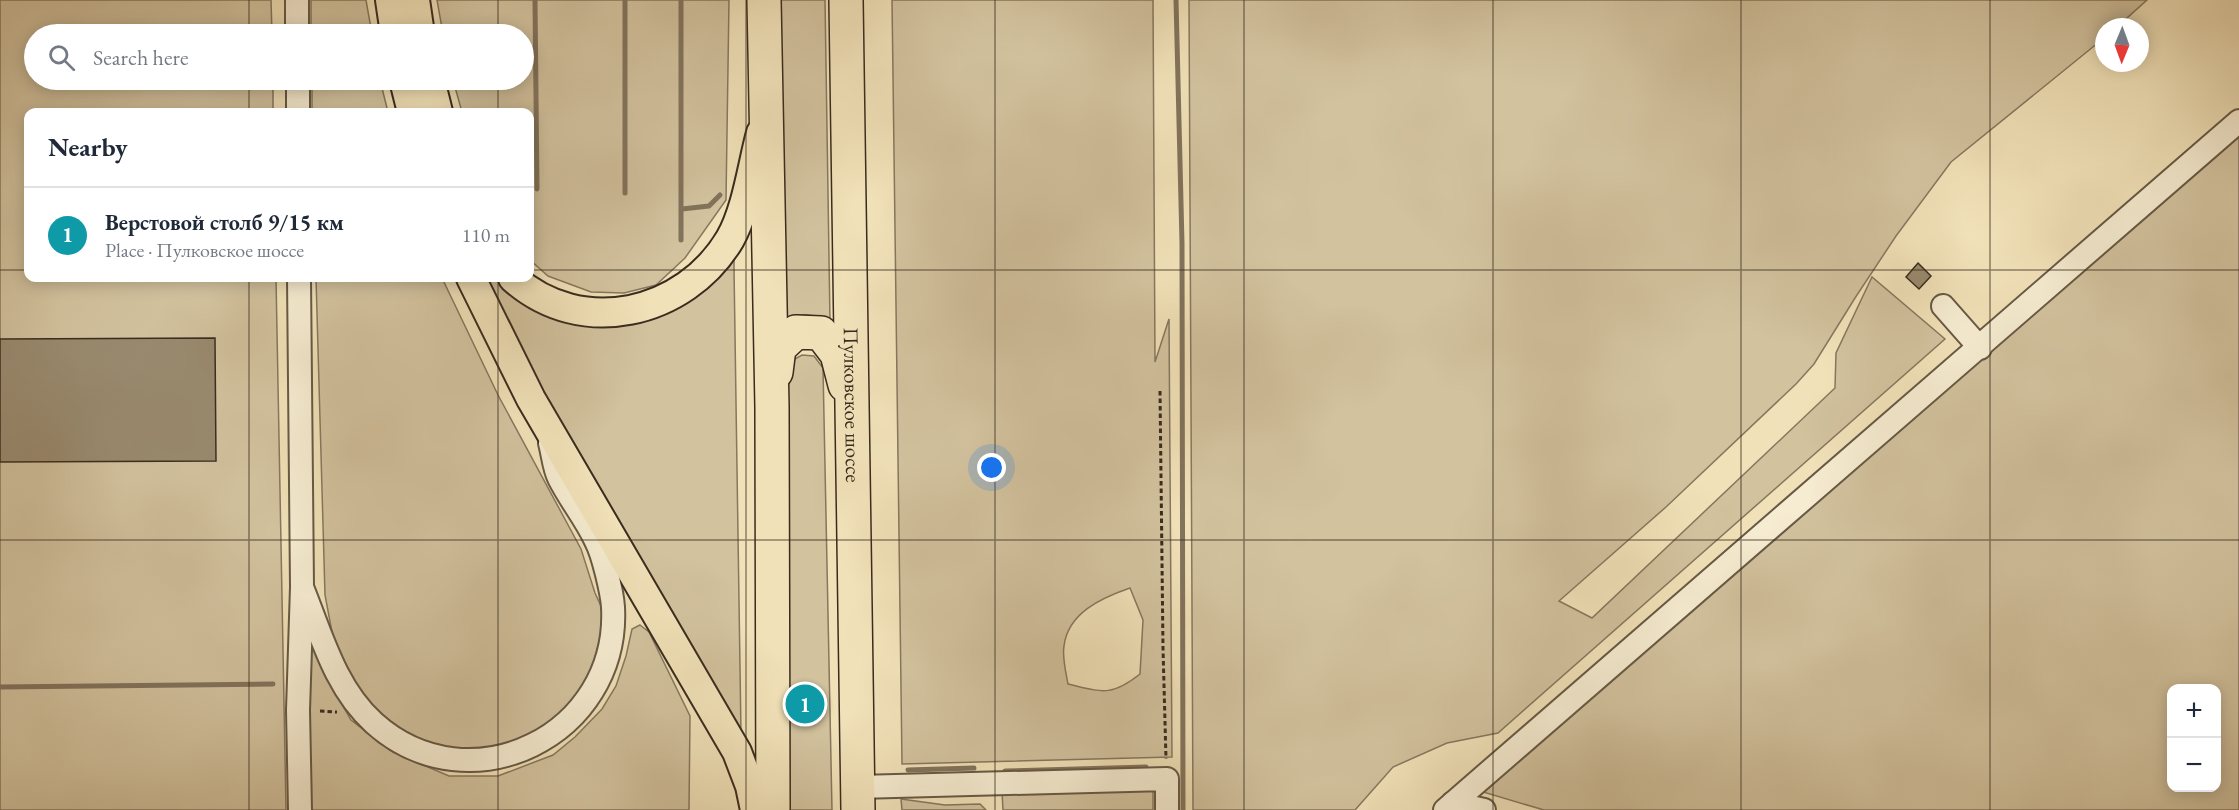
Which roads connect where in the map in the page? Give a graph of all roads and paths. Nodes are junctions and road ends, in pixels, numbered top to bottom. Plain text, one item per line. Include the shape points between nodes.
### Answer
1 (297, 0) edge
2 (390, 0) edge
3 (415, 0) edge
4 (764, 0) edge
5 (846, 0) edge
6 (297, 24) edge
7 (394, 24) edge
8 (419, 24) edge
9 (298, 90) edge
10 (406, 90) edge
11 (432, 90) edge
12 (298, 108) edge
13 (411, 108) edge
14 (437, 108) edge
15 (766, 111) junction
16 (2239, 121) edge
17 (299, 282) edge
18 (473, 282) edge
19 (518, 282) edge
20 (1943, 306) dead end
21 (1980, 348) junction
22 (1160, 391) dead end
23 (772, 407) junction
24 (853, 418) junction
25 (545, 423) junction
26 (302, 587) junction
27 (1167, 779) junction
28 (858, 798) edge
29 (1449, 807) edge
30 (300, 810) edge
31 (755, 810) edge
32 (773, 810) edge
33 (1167, 810) edge
34 (1484, 810) edge

1 - 6 street
2 - 7 main road
3 - 8 main road
4 - 15 highway
5 - 24 highway, Пулковское шоссе
9 - 12 street
10 - 13 main road
11 - 14 main road
15 - 19 main road via 740,218 731,237 714,263 682,288 660,301 628,311 589,312 549,302
15 - 23 highway
16 - 21 street
17 - 26 street
18 - 25 main road
20 - 21 street
21 - 29 street
22 - 27 path
23 - 24 highway via 779,348 795,332 821,333 837,354
23 - 32 highway
24 - 28 highway, Пулковское шоссе
25 - 26 street via 559,477 597,542 613,606 612,639 595,689 572,717 536,745 512,755 461,761 437,757 391,736 346,691
25 - 31 main road via 737,752
26 - 30 street
27 - 28 street
27 - 33 street
29 - 34 street

